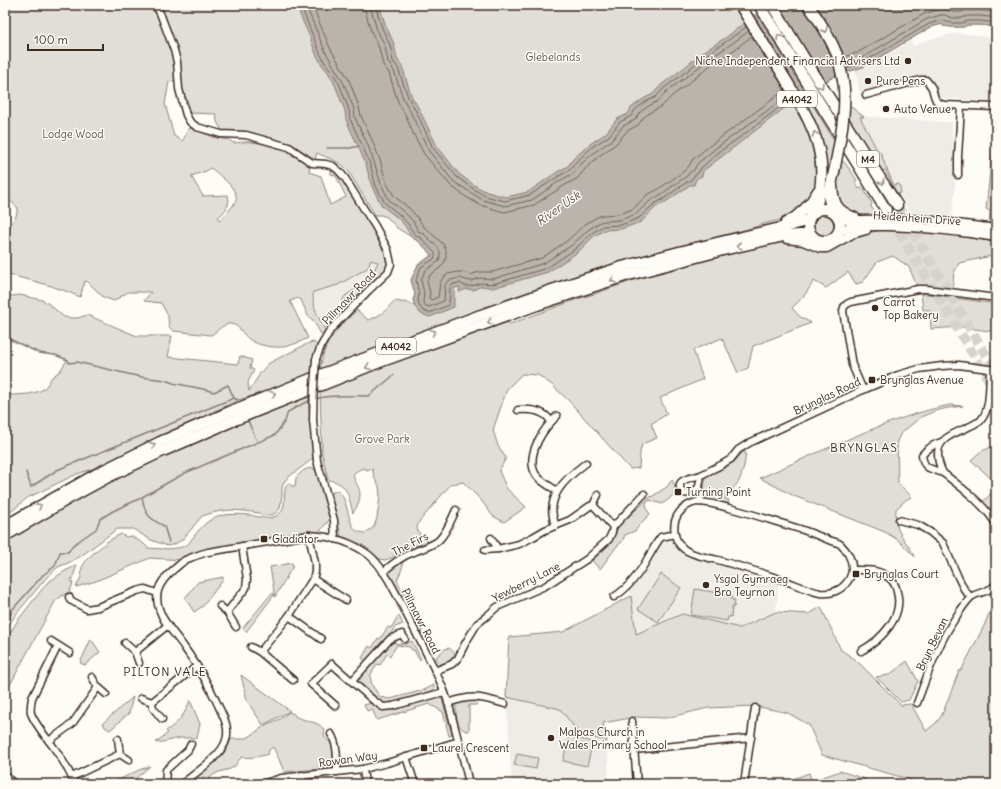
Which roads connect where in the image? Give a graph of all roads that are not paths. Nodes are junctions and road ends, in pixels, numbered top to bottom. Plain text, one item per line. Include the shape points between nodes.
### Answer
1 (155, 5) edge
2 (740, 5) edge
3 (759, 5) edge
4 (772, 5) edge
5 (808, 5) edge
6 (866, 95) dead end
7 (961, 106) junction
8 (996, 107) edge
9 (958, 175) dead end
10 (833, 176) junction
11 (821, 185) junction
12 (896, 205) tunnel mouth
13 (886, 210) tunnel mouth
14 (815, 211) junction
15 (835, 214) junction
16 (808, 220) junction
17 (863, 220) junction
18 (882, 226) junction
19 (770, 230) junction
20 (996, 231) edge
21 (838, 233) junction
22 (812, 236) junction
23 (777, 238) junction
24 (996, 298) edge
25 (993, 370) edge
26 (863, 390) junction
27 (525, 409) junction
28 (518, 410) dead end
29 (557, 416) dead end
30 (526, 417) dead end
31 (551, 422) junction
32 (942, 442) junction
33 (586, 463) dead end
34 (579, 468) junction
35 (585, 473) dead end
36 (943, 473) junction
37 (701, 474) junction
38 (699, 487) junction
39 (557, 491) junction
40 (644, 494) dead end
41 (598, 495) dead end
42 (701, 502) junction
43 (593, 505) junction
44 (456, 510) dead end
45 (899, 520) dead end
46 (996, 524) edge
47 (5, 526) edge
48 (556, 526) junction
49 (614, 527) junction
50 (675, 534) junction
51 (309, 535) junction
52 (5, 536) edge
53 (491, 538) dead end
54 (335, 539) junction
55 (242, 546) junction
56 (498, 549) junction
57 (485, 550) dead end
58 (852, 570) junction
59 (383, 572) junction
60 (313, 579) junction
61 (996, 585) edge
62 (157, 592) junction
63 (68, 597) dead end
64 (614, 597) dead end
65 (971, 598) junction
66 (346, 600) dead end
67 (220, 606) dead end
68 (227, 612) junction
69 (289, 616) junction
70 (168, 625) junction
71 (236, 627) dead end
72 (321, 639) dead end
73 (405, 639) dead end
74 (51, 642) dead end
75 (125, 643) dead end
76 (58, 646) junction
77 (251, 647) dead end
78 (861, 651) dead end
79 (135, 652) junction
80 (260, 652) junction
81 (70, 653) dead end
82 (139, 663) dead end
83 (197, 666) junction
84 (435, 671) junction
85 (92, 677) dead end
86 (293, 680) dead end
87 (352, 681) junction
88 (98, 687) junction
89 (444, 692) junction
90 (106, 694) dead end
91 (141, 698) dead end
92 (152, 702) junction
93 (448, 703) junction
94 (505, 704) dead end
95 (917, 704) dead end
96 (336, 706) dead end
97 (755, 708) dead end
98 (162, 720) dead end
99 (632, 721) dead end
100 (331, 734) dead end
101 (751, 738) junction
102 (118, 740) dead end
103 (49, 741) junction
104 (458, 741) junction
105 (191, 744) dead end
106 (634, 750) junction
107 (120, 754) junction
108 (406, 757) junction
109 (129, 760) dead end
110 (363, 769) junction
111 (337, 772) junction
112 (302, 775) junction
113 (5, 776) edge
114 (72, 778) junction
115 (14, 784) edge
116 (75, 784) edge
117 (165, 784) edge
118 (182, 784) edge
119 (262, 784) edge
120 (303, 784) edge
121 (365, 784) edge
122 (415, 784) edge
123 (469, 784) edge
124 (637, 784) edge
125 (744, 784) edge

1 - 54 street, Pillmawr Road, bridge via 174,50 179,89 190,122 205,130 221,134 246,135 289,147 312,163 333,166 345,178 388,250 391,264 388,272 331,328 316,359 313,401 318,461 334,520
11 -> 2 highway, A4042 via 820,155 808,118
13 -> 3 highway, M4
4 -> 12 highway, M4
5 -> 10 highway, A4042, bridge via 831,40 838,57 844,87 844,110
6 - 7 street via 926,80 931,86 935,100 940,104
7 - 8 street
7 - 9 street
10 - 15 highway, A4042 via 829,199
10 - 17 main road, A4042 via 834,194 840,209
11 - 14 highway, A4042
11 - 19 highway, A4042 via 798,215
14 - 15 highway via 823,209
14 - 16 highway
15 - 17 main road, Heidenheim Drive / A4042 via 848,220
15 - 21 highway via 840,225
16 - 19 highway, A4042
16 - 22 highway
17 - 20 main road, Heidenheim Drive / A4042 via 925,220
18 - 20 main road, Heidenheim Drive / A4042
18 - 21 main road, Heidenheim Drive / A4042 via 848,228
18 - 23 main road, A4042 via 852,234 827,248
47 -> 19 highway, A4042 via 100,472 160,442 328,372 478,316 629,265
21 - 22 highway via 823,241
22 - 23 highway, A4042 via 801,234
23 -> 52 highway, A4042 via 625,276 537,305 377,364 163,451 106,478
24 - 26 street via 918,289 847,304 843,312 852,365
25 - 26 street, Brynglas Road via 959,365 919,369
25 - 32 street via 989,403 981,420
26 - 37 street, Brynglas Road via 749,443 726,462
27 - 28 street
27 - 30 street
27 - 31 street via 545,415
29 - 31 street
31 - 39 street via 537,444 532,462 534,472
32 - 36 street via 938,456
32 - 36 street via 936,443 922,455 923,462 929,469
33 - 34 street
34 - 35 street
34 - 39 street
36 - 46 street via 980,505
37 - 38 street
37 - 38 street, Brynglas Road via 682,482 679,489 687,494
38 - 42 street
39 - 48 street via 552,507 552,518
40 - 49 street, Yewberry Lane
41 - 43 street
42 - 50 street via 691,503 677,514
42 - 58 street via 757,516 816,534 839,544 850,558
43 - 48 street
43 - 49 street
44 - 59 street, The Firs via 440,539 395,562
45 - 65 street via 918,525 943,543 965,591
48 - 56 street via 519,544
49 - 84 street, Yewberry Lane via 609,539 587,559 545,586 497,607 477,624 458,658 452,664
50 - 58 street via 680,545 689,553 820,593 836,592 845,585
50 - 64 street via 662,537 638,576 623,592
51 - 54 street
51 - 55 street
51 - 60 street via 315,563
53 - 56 street
54 - 59 street, Pillmawr Road via 351,544 370,556
55 - 62 street via 208,552 184,561 161,582
55 - 68 street via 246,588
56 - 57 street
58 - 78 street via 874,571 885,575 892,581 899,597 899,607 892,623
59 - 84 street, Pillmawr Road
60 - 66 street
60 - 69 street
61 - 65 street, Bryn Bevan
62 - 63 street via 137,590 98,606 86,608
62 - 70 street via 158,606
65 - 95 street, Bryn Bevan via 956,616 942,642
67 - 68 street
68 - 71 street
69 - 72 street
69 - 80 street
70 - 79 street
70 - 83 street
73 - 87 street via 402,634 390,639
74 - 76 street
75 - 79 street
76 - 81 street
76 - 103 street via 30,705 31,714
77 - 80 street
79 - 82 street
80 - 86 street
83 - 92 street
83 - 118 street via 228,730 222,750
84 - 89 street, Pillmawr Road
85 - 88 street
87 - 89 street via 383,707
87 - 96 street via 332,664 312,684
88 - 90 street
88 - 103 street via 72,724
89 - 93 street, Pillmawr Road
91 - 92 street
92 - 98 street via 153,708
93 - 94 street via 476,697
93 - 104 street, Pillmawr Road
97 - 101 street
99 - 106 street
100 - 111 street via 336,748
101 - 106 street
101 - 125 street
102 - 107 street
103 - 114 street
104 - 108 street, Rowan Way
104 - 123 street, Pillmawr Road
105 - 117 street via 166,770
106 - 124 street
107 - 109 street
107 - 114 street
108 - 110 street, Rowan Way
108 - 122 street
110 - 111 street, Rowan Way
110 - 121 street
111 - 112 street, Rowan Way
112 - 119 street, Rowan Way
112 - 120 street
113 - 115 street
114 - 116 street

